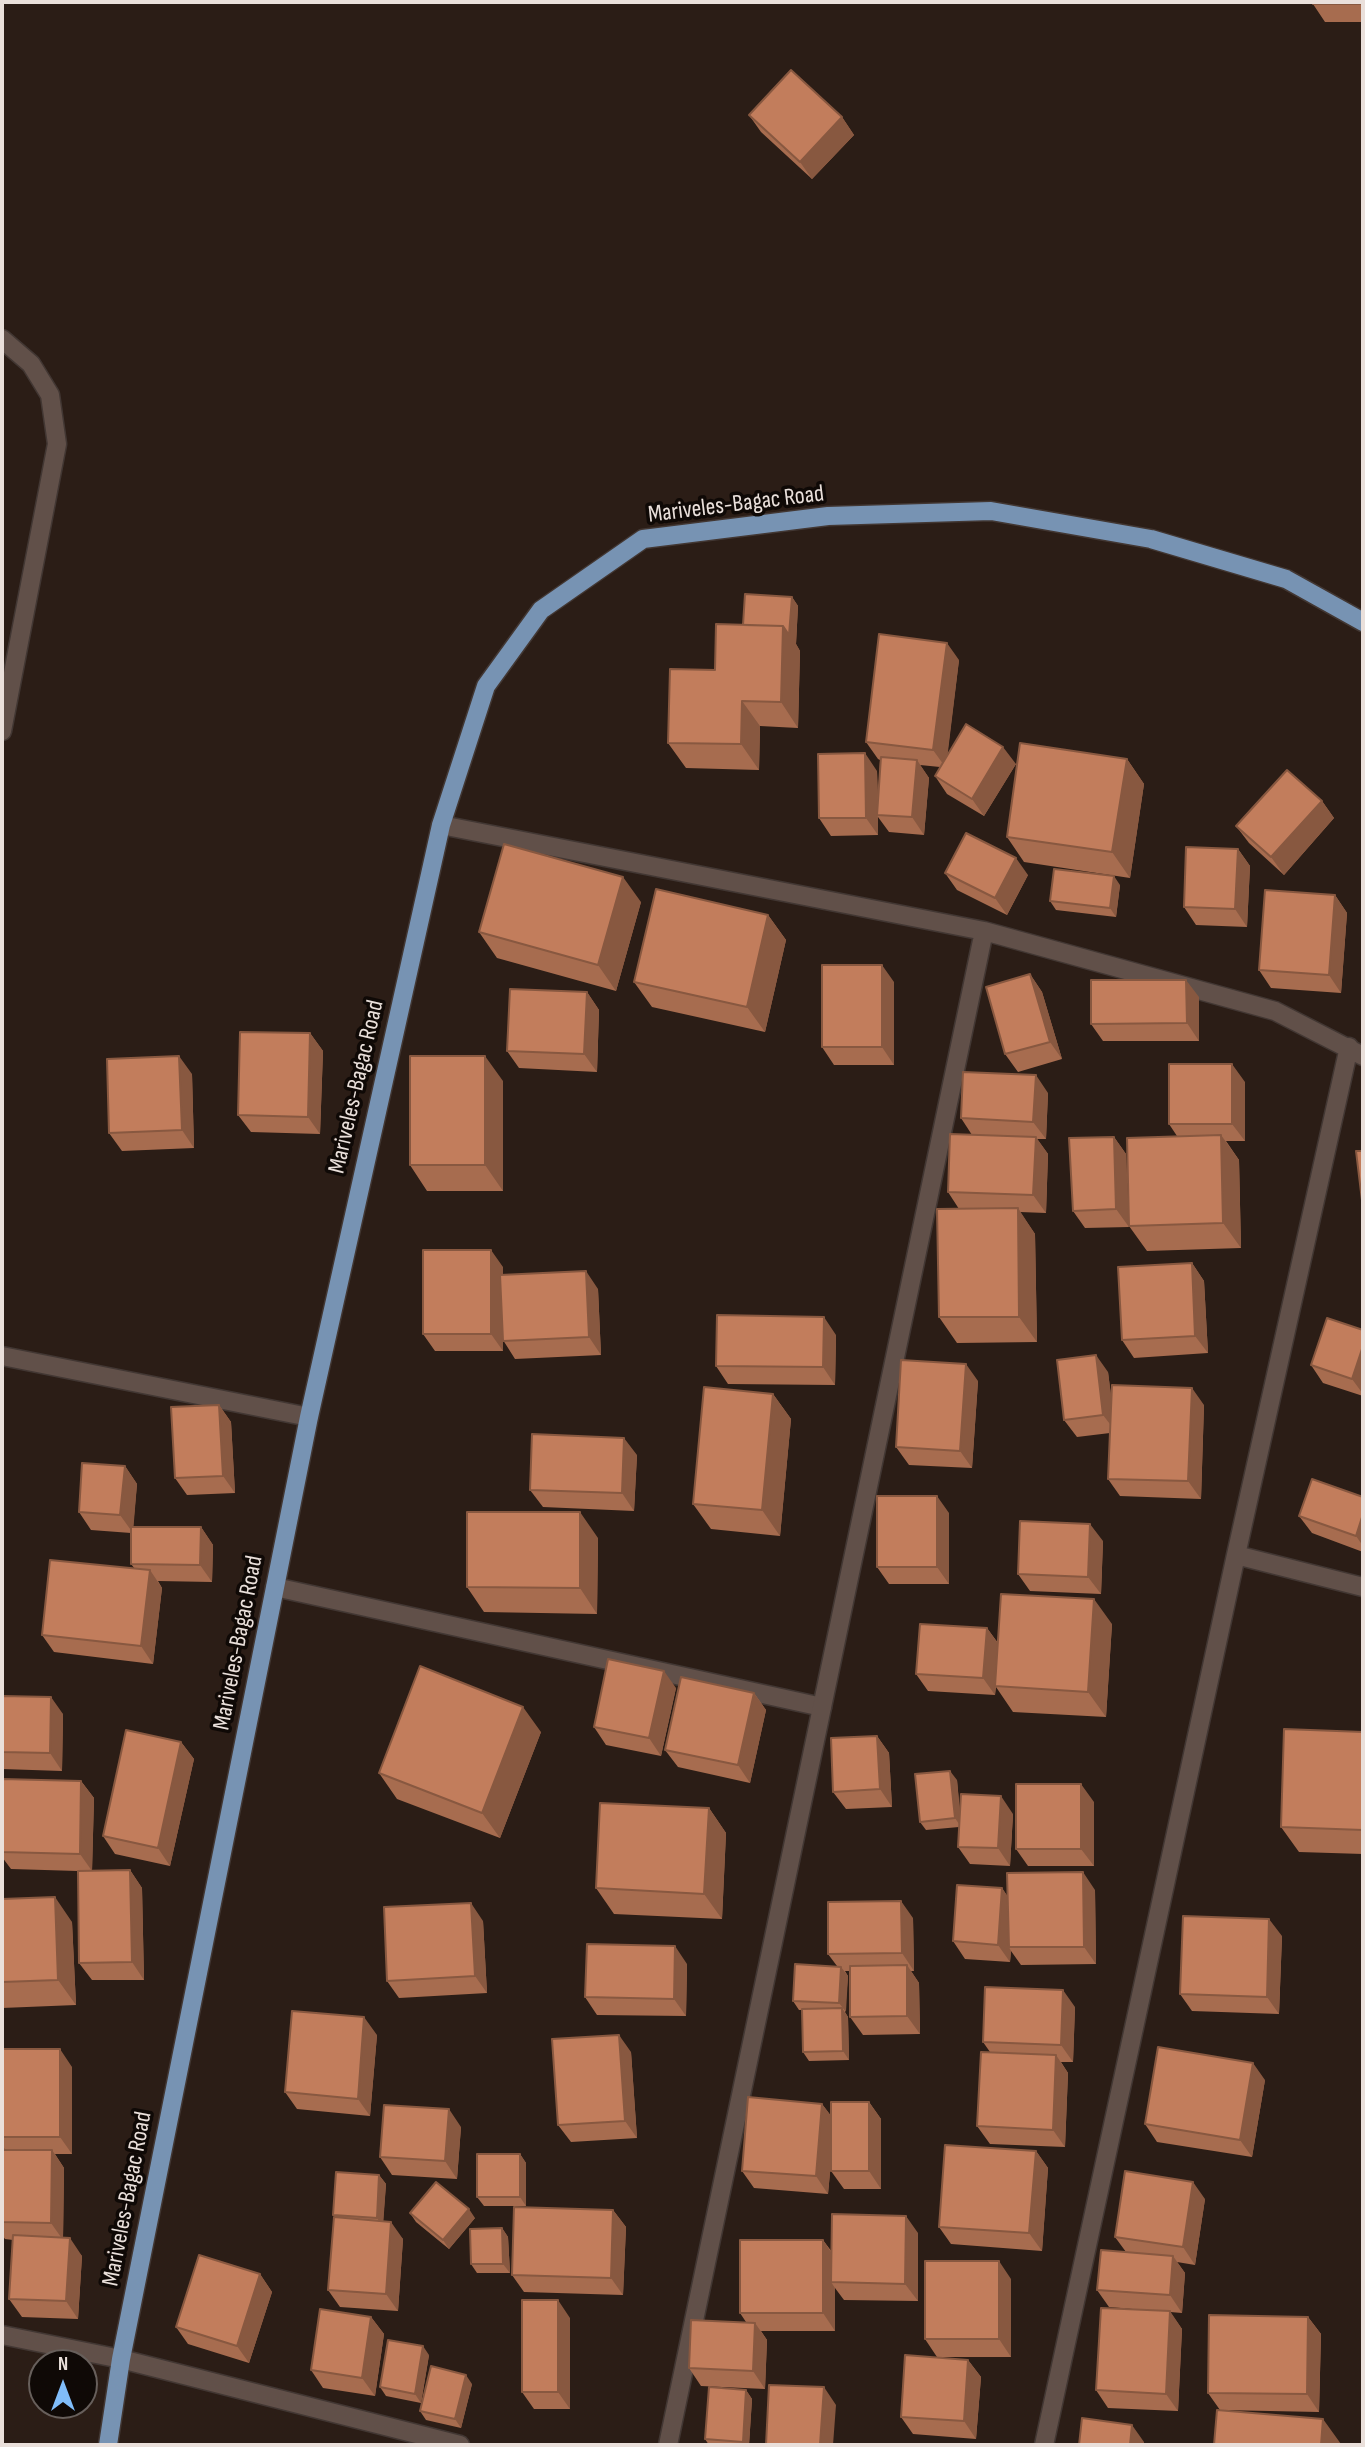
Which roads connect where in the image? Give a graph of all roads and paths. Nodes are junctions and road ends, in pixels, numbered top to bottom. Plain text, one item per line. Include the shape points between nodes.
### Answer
1 (2, 339) edge
2 (1363, 622) edge
3 (2, 731) edge
4 (441, 825) junction
5 (984, 931) junction
6 (1356, 1051) edge
7 (2, 1356) edge
8 (309, 1417) junction
9 (1236, 1555) junction
10 (275, 1587) junction
11 (1363, 1587) edge
12 (822, 1707) junction
13 (2, 2335) edge
14 (121, 2359) junction
15 (108, 2445) edge
16 (460, 2445) edge
17 (668, 2445) edge
18 (1044, 2445) edge

1 - 3 street via 31,364 50,395 57,444
2 - 4 main road, Mariveles-Bagac Road via 1286,579 1151,539 991,512 828,516 643,539 541,610 486,686
4 - 5 street
4 - 8 main road, Mariveles-Bagac Road
5 - 6 street via 1275,1011
5 - 12 street
6 - 9 street
7 - 8 street
8 - 10 main road, Mariveles-Bagac Road
9 - 11 street
9 - 18 street
10 - 12 street
10 - 14 main road, Mariveles-Bagac Road
12 - 17 street
13 - 14 street
14 - 15 main road, Mariveles-Bagac Road
14 - 16 street

